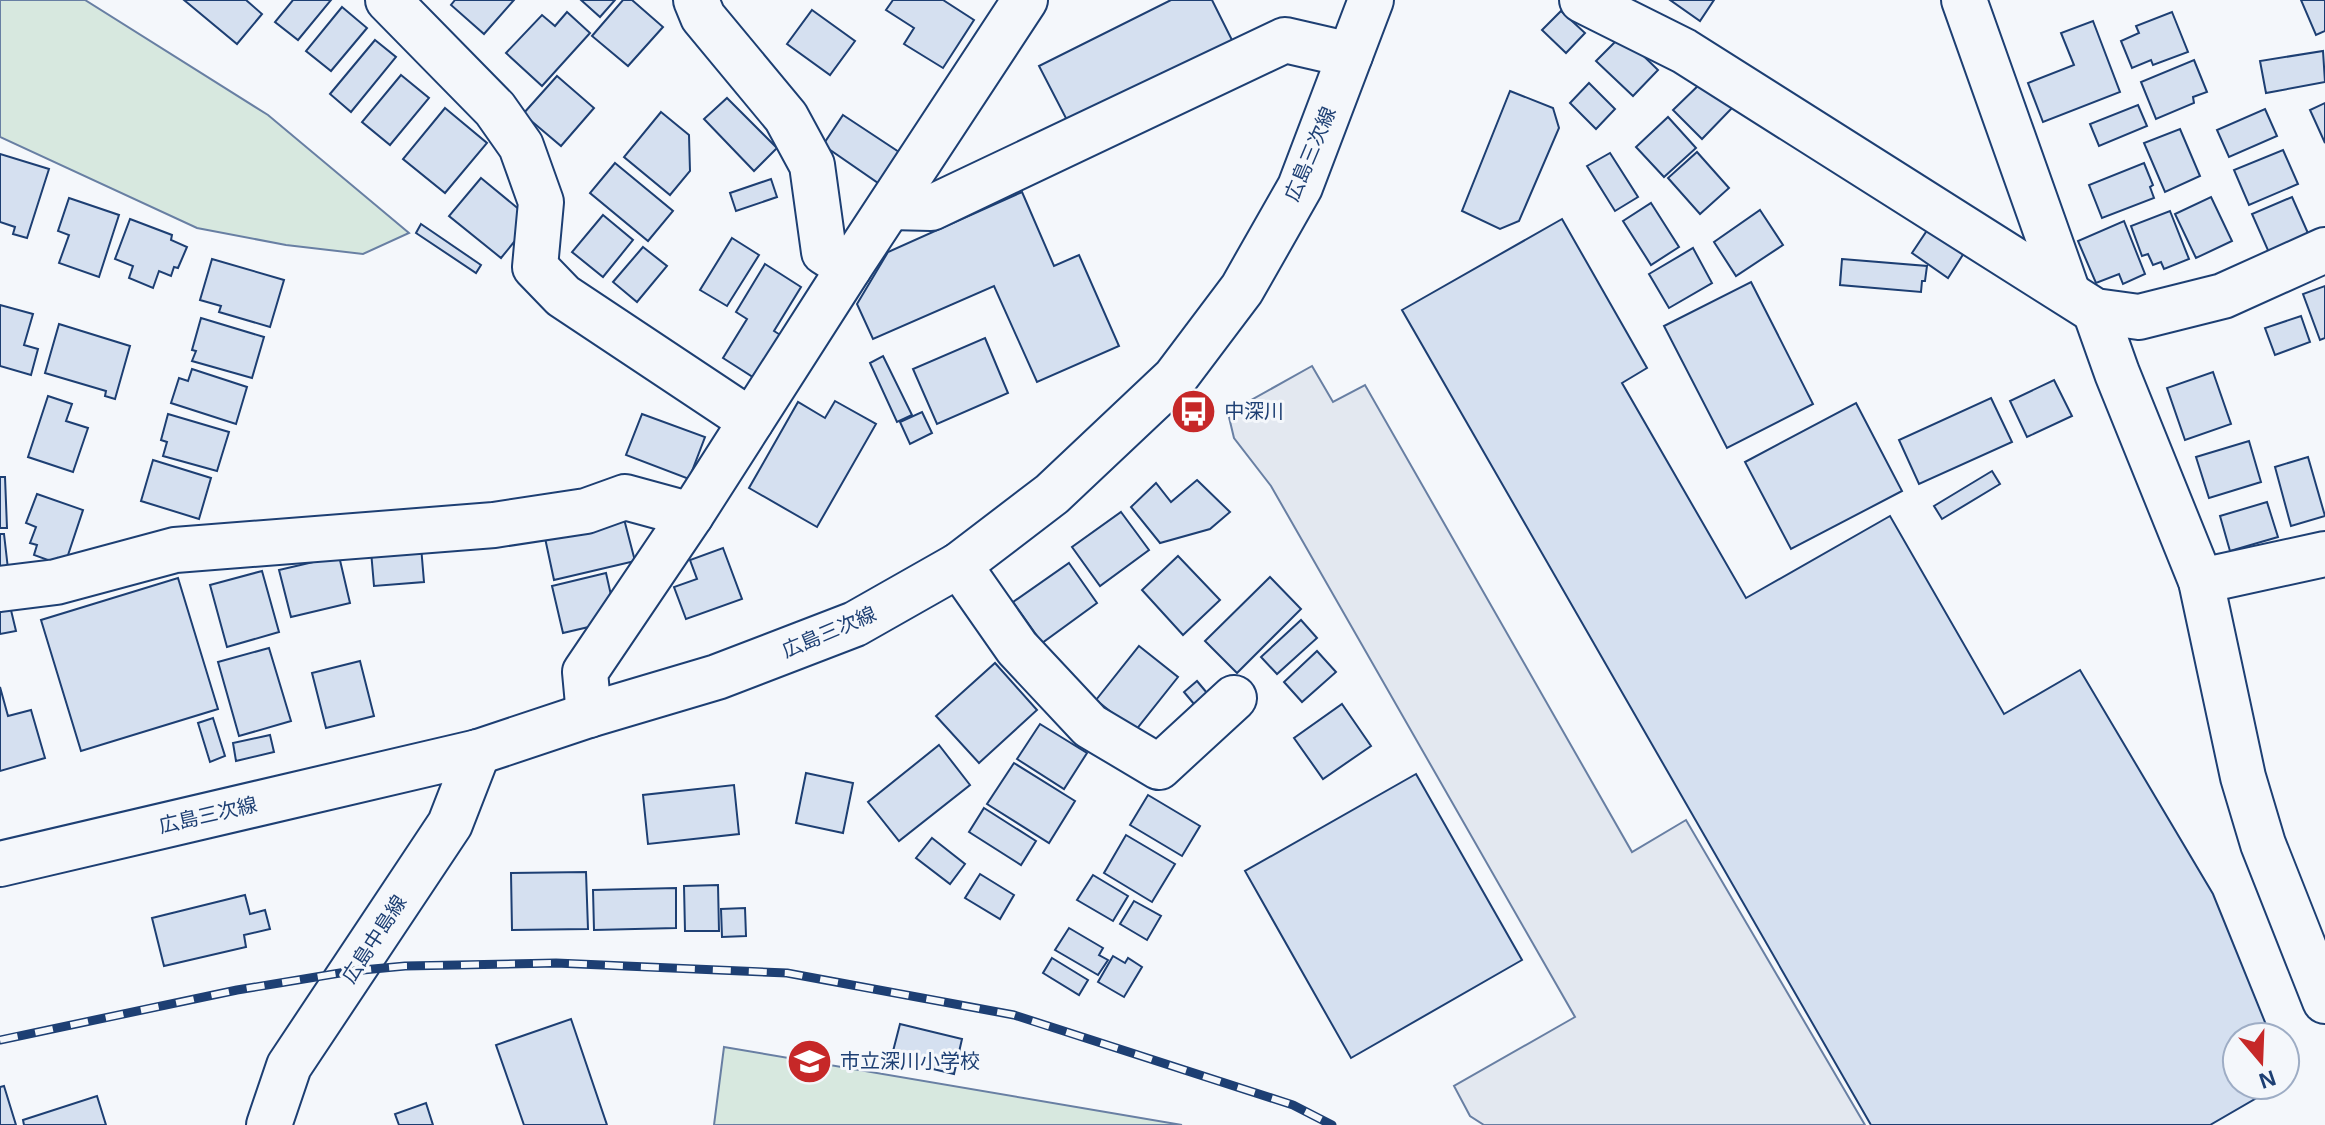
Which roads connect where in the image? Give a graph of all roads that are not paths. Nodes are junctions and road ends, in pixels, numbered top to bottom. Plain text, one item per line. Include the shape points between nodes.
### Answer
1 (388, 0) edge
2 (696, 0) edge
3 (1025, 0) edge
4 (1371, 0) edge
5 (1582, 0) edge
6 (1964, 0) edge
7 (1350, 55) junction
8 (890, 207) junction
9 (2325, 250) edge
10 (849, 268) junction
11 (2082, 302) junction
12 (751, 421) junction
13 (691, 515) junction
14 (2325, 554) edge
15 (959, 565) junction
16 (2201, 581) junction
17 (0, 589) edge
18 (1234, 698) dead end
19 (589, 715) junction
20 (478, 752) junction
21 (0, 864) edge
22 (2325, 1001) edge
23 (269, 1125) edge

1 - 12 street via 495,109 521,146 541,202 535,267 563,296
2 - 10 street via 703,17 786,117 812,165 824,252
3 - 8 street
4 - 7 street, 広島三次線
5 - 11 street via 1684,51
6 - 11 street
7 - 8 street via 1285,40 931,208
7 - 15 street, 広島三次線 via 1300,187 1242,289 1175,378 1052,494
8 - 10 street
9 - 11 street via 2223,296 2139,317
10 - 12 street
11 - 16 street via 2117,373
12 - 13 street
13 - 17 street via 625,497 586,511 494,525 175,550 56,582
13 - 19 street via 585,672
14 - 16 street
15 - 18 street via 1017,648 1090,726 1159,767
15 - 19 street, 広島三次線 via 855,624 717,677
16 - 22 street via 2243,777 2263,844
19 - 20 street, 広島三次線
20 - 21 street, 広島三次線
20 - 23 street, 広島中島線 via 450,824 289,1066

